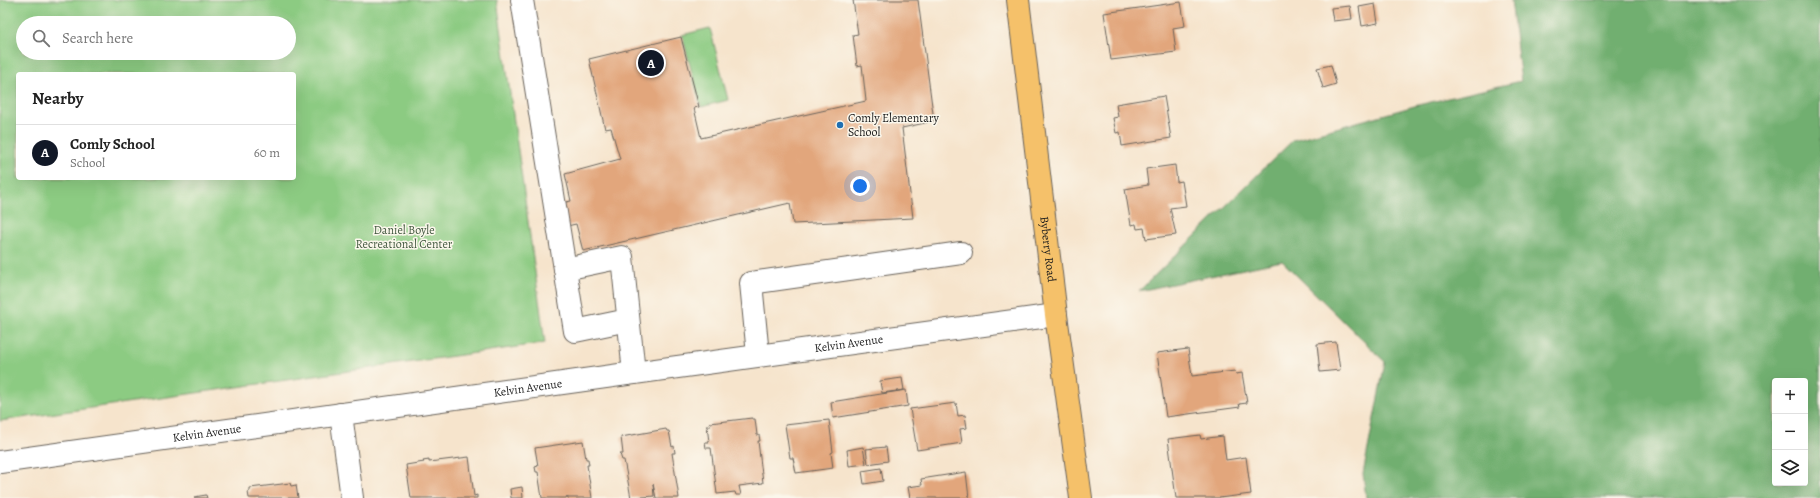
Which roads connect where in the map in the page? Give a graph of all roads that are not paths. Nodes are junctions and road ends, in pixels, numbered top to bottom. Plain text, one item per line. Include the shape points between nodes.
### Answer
1 (522, 0) edge
2 (1018, 0) edge
3 (961, 253) dead end
4 (565, 269) junction
5 (1056, 316) junction
6 (628, 320) junction
7 (758, 356) junction
8 (634, 372) junction
9 (341, 414) junction
10 (0, 462) edge
11 (352, 498) edge
12 (1081, 498) edge

1 - 4 street
2 - 5 main road, Byberry Road
3 - 7 street via 751,283
4 - 6 street via 575,331
4 - 6 street via 622,257
5 - 7 street, Kelvin Avenue
5 - 12 main road, Byberry Road
6 - 8 street
7 - 8 street, Kelvin Avenue
8 - 9 street, Kelvin Avenue
9 - 10 street, Kelvin Avenue
9 - 11 street

